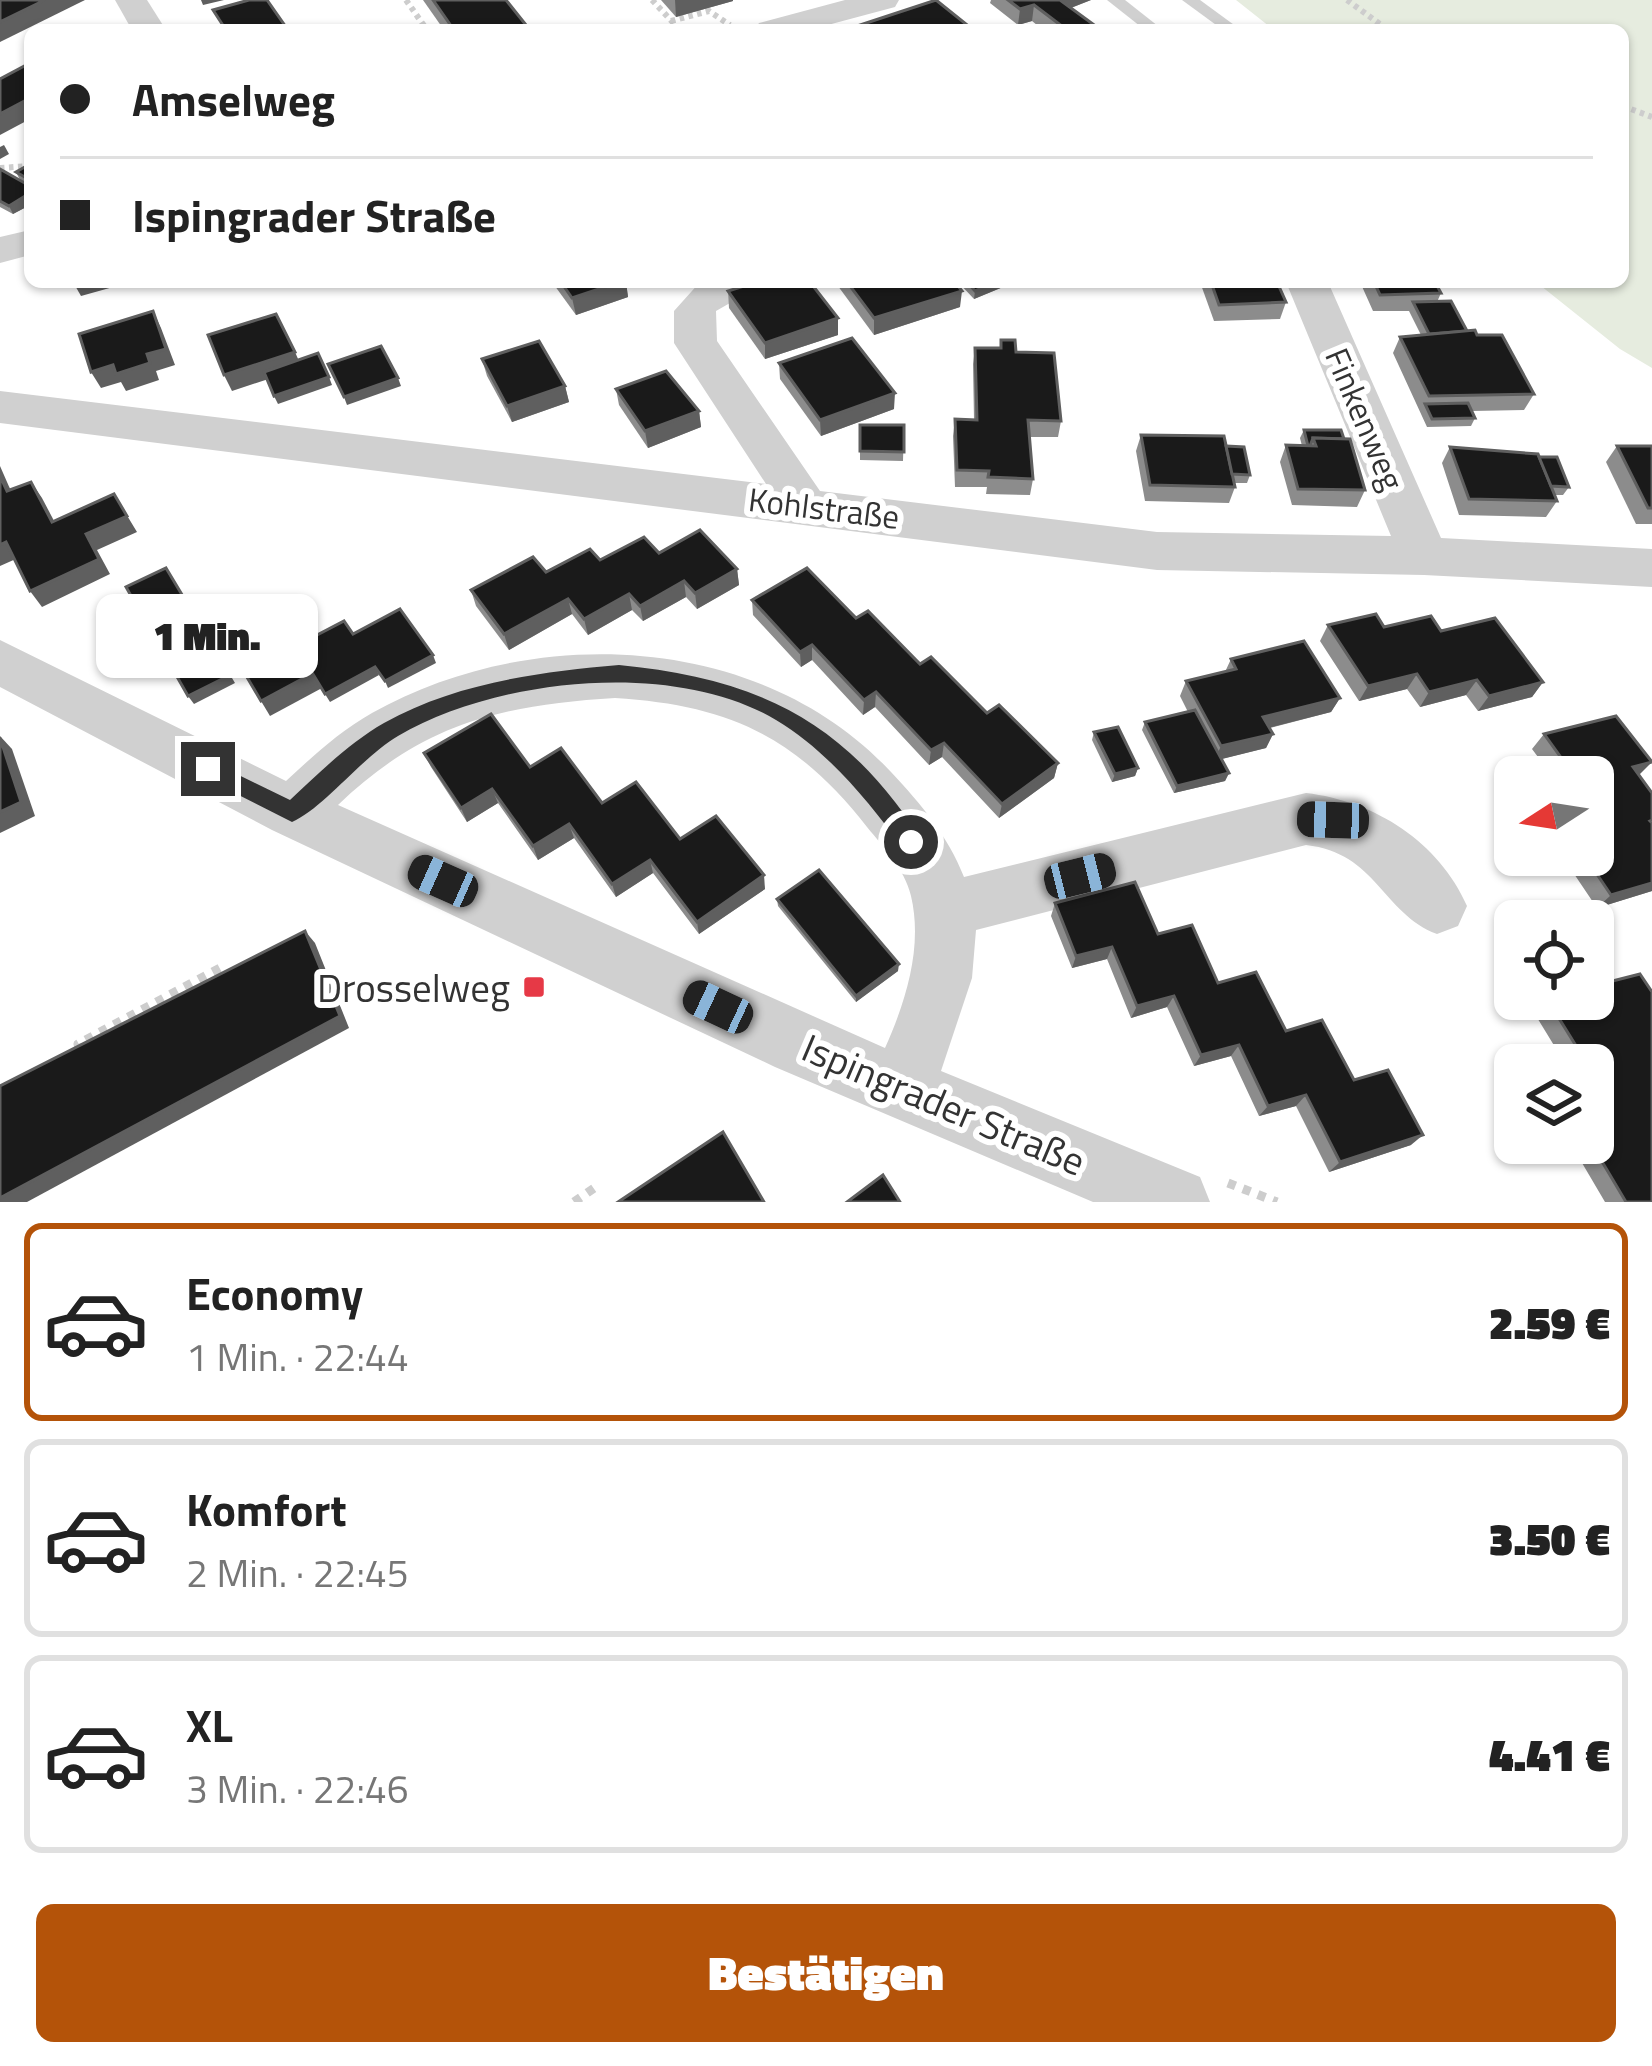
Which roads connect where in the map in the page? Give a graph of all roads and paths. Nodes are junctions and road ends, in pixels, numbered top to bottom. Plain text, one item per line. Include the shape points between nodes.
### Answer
1 (652, 0) edge
2 (883, 0) edge
3 (1115, 0) edge
4 (1190, 0) edge
5 (1347, 0) edge
6 (722, 16) dead end
7 (671, 21) junction
8 (674, 24) edge
9 (793, 24) edge
10 (1147, 24) edge
11 (1224, 24) edge
12 (1380, 24) edge
13 (721, 288) edge
14 (1310, 288) edge
15 (0, 407) edge
16 (804, 505) junction
17 (1424, 556) junction
18 (1652, 568) edge
19 (0, 662) edge
20 (292, 812) junction
21 (1437, 906) dead end
22 (945, 910) junction
23 (220, 968) edge
24 (61, 1066) edge
25 (902, 1086) junction
26 (600, 1184) dead end
27 (574, 1202) edge
28 (1175, 1202) edge

1 - 7 path
2 - 9 street
3 - 10 lane
4 - 11 lane
5 - 12 path
6 - 7 path via 709,11
7 - 8 path
13 - 16 street via 706,294 690,325 696,344
14 - 17 street, Finkenweg
15 - 16 street, Kohlstraße
16 - 17 street, Kohlstraße via 1157,550
17 - 18 street, Kohlstraße
19 - 20 street, Ispingrader Straße
20 - 22 street via 346,762 421,715 546,680 670,678 783,713 821,740 861,775 929,865
20 - 25 street, Ispingrader Straße
21 - 22 street via 1373,836 1306,819
22 - 25 street via 942,990
23 - 24 path via 78,1044 81,1055
25 - 28 street, Ispingrader Straße
26 - 27 path

